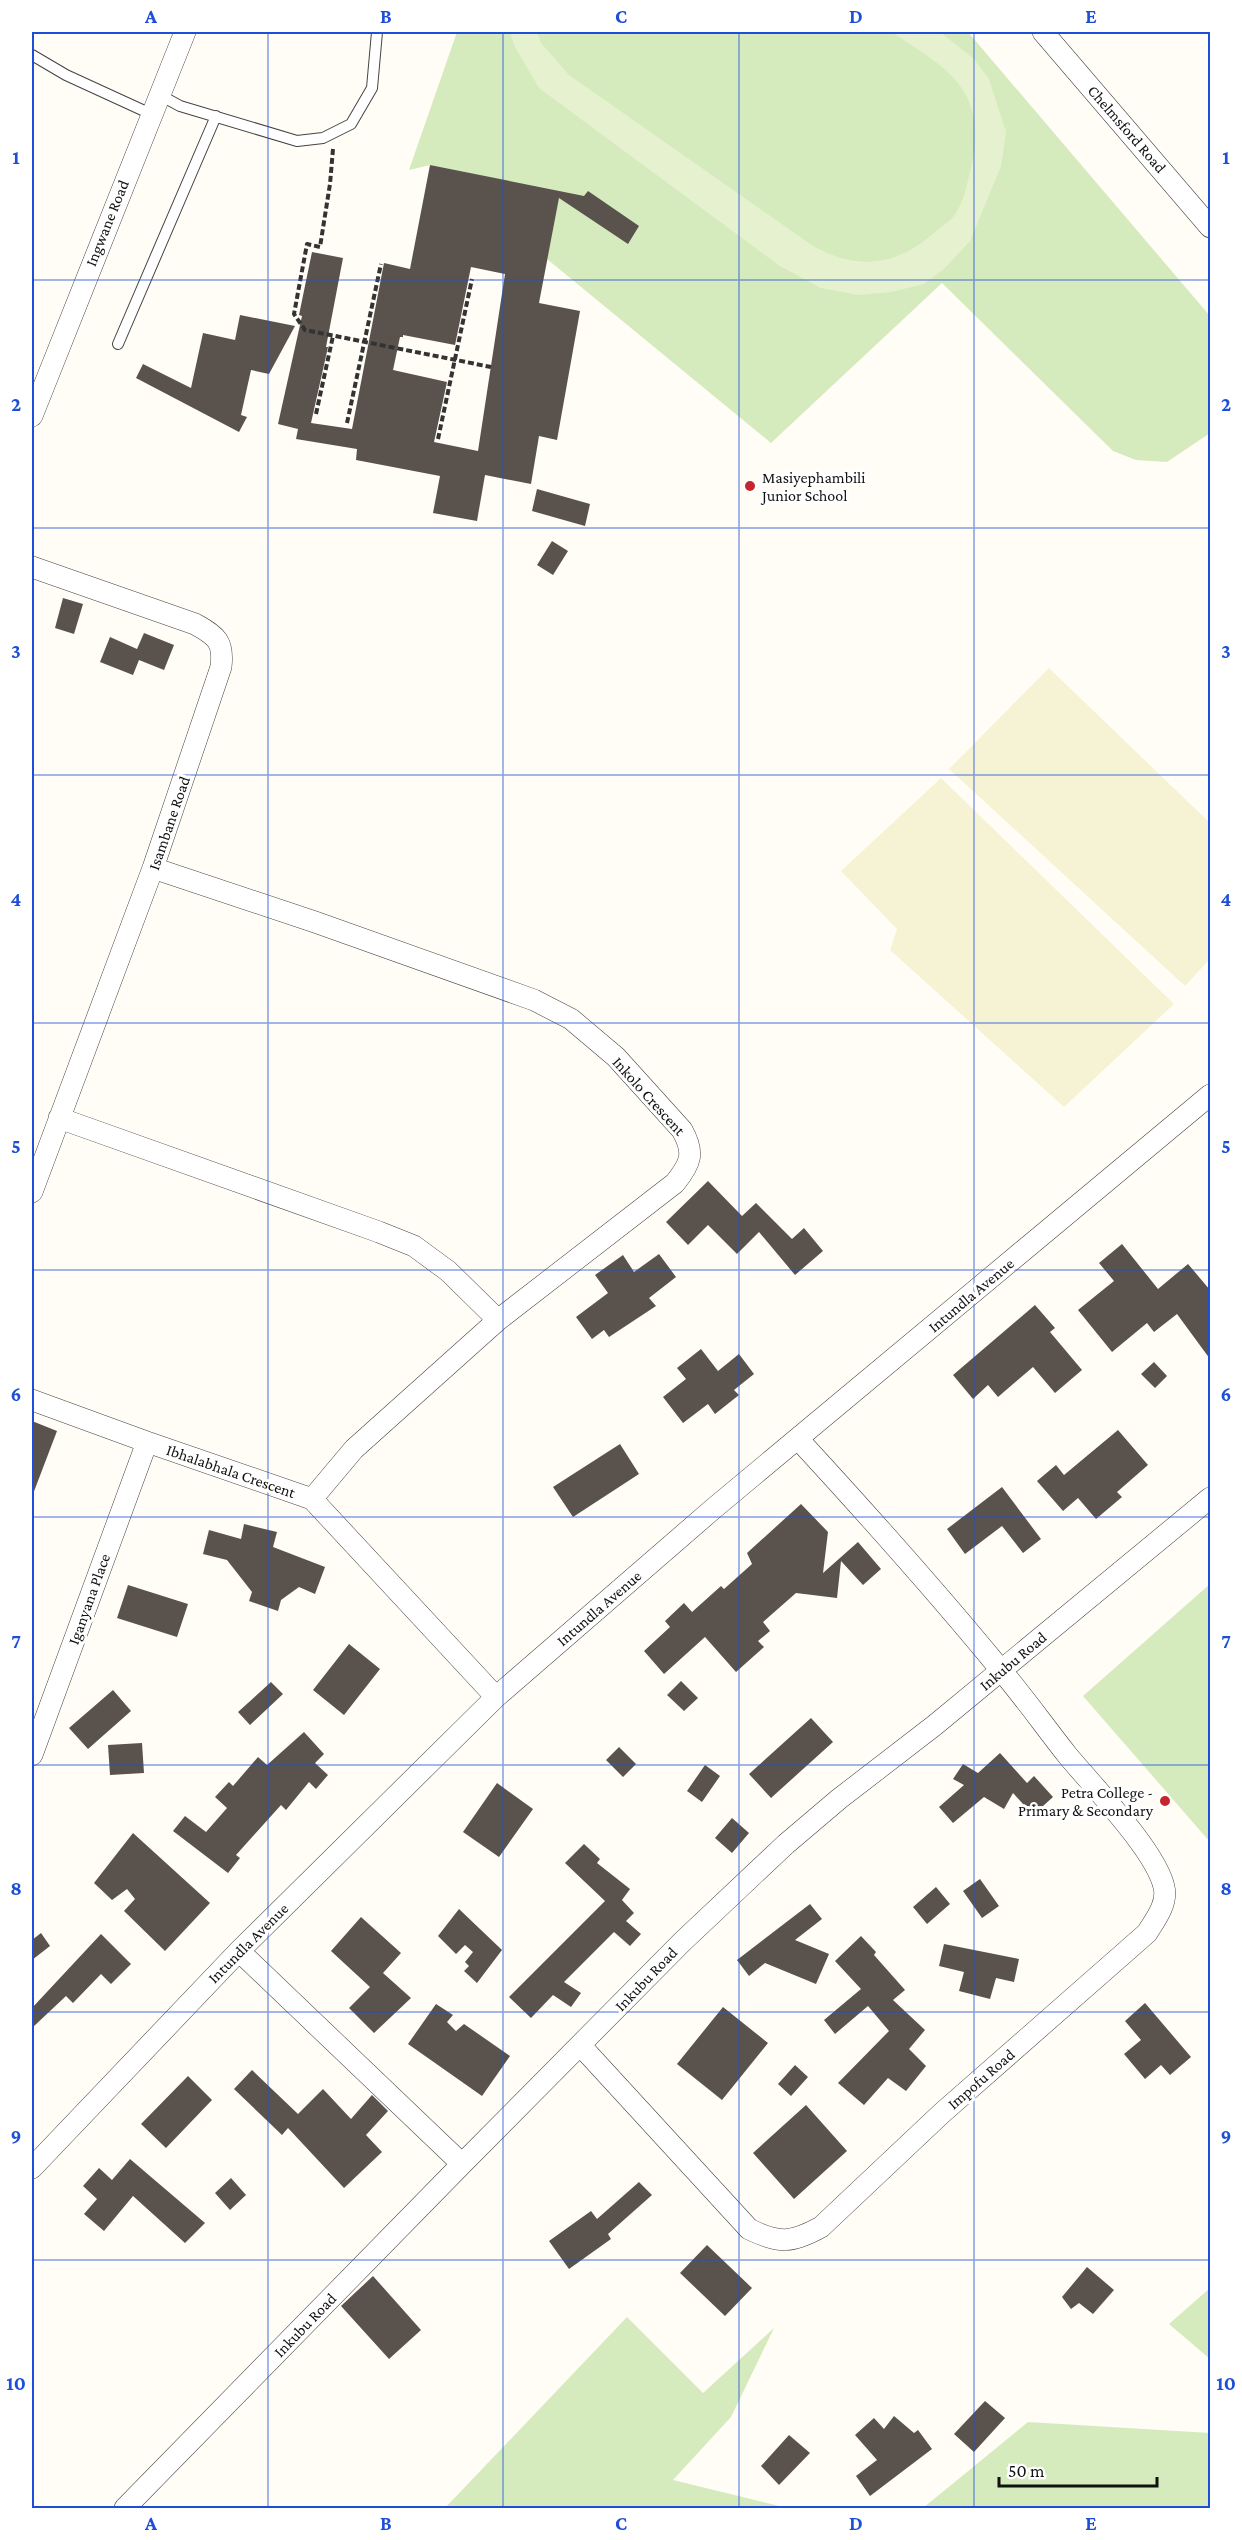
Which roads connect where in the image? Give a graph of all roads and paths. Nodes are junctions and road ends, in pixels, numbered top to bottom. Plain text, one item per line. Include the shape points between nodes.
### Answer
1 (185, 32) edge
2 (376, 32) edge
3 (1043, 32) edge
4 (32, 55) edge
5 (154, 104) junction
6 (216, 116) junction
7 (333, 134) junction
8 (1210, 227) edge
9 (381, 264) dead end
10 (472, 279) dead end
11 (333, 336) junction
12 (364, 342) junction
13 (118, 344) dead end
14 (455, 360) junction
15 (491, 367) dead end
16 (33, 408) edge
17 (316, 414) dead end
18 (347, 423) dead end
19 (438, 439) dead end
20 (32, 567) edge
21 (153, 868) junction
22 (1210, 1095) edge
23 (58, 1118) junction
24 (32, 1192) edge
25 (498, 1320) junction
26 (32, 1400) edge
27 (799, 1440) junction
28 (147, 1442) junction
29 (1210, 1498) edge
30 (312, 1499) junction
31 (1002, 1671) junction
32 (496, 1697) junction
33 (32, 1755) edge
34 (239, 1951) junction
35 (581, 2046) junction
36 (462, 2164) junction
37 (32, 2168) edge
38 (125, 2508) edge

1 - 5 street, Ingwane Road
2 - 7 lane via 372,88 351,124
3 - 8 street, Chelmsford Road
4 - 5 lane via 66,75
5 - 6 lane
5 - 16 street, Ingwane Road
6 - 7 lane via 297,141
6 - 13 lane
7 - 11 path via 320,247 307,244 294,314 305,330
9 - 12 path
10 - 14 path
11 - 12 path
11 - 17 path
12 - 14 path
12 - 18 path
14 - 15 path
14 - 19 path
20 - 21 street, Isambane Road via 195,624 210,632 223,652
21 - 23 street, Isambane Road
21 - 25 street, Inkolo Crescent via 534,1000 571,1019 616,1057 682,1131 690,1144 690,1158 675,1183
22 - 27 street, Intundla Avenue
23 - 24 street, Isambane Road
23 - 25 street via 414,1246 448,1271
25 - 30 street, Inkolo Crescent via 354,1449
26 - 28 street, Ibhalabhala Crescent
27 - 31 street
27 - 32 street, Intundla Avenue via 713,1509
28 - 30 street, Ibhalabhala Crescent
28 - 33 street, Iganyana Place
29 - 31 street, Inkubu Road
30 - 32 street, Ibhalabhala Crescent
31 - 35 street, Inkubu Road via 786,1844 682,1942
31 - 35 street, Impofu Road via 1139,1842 1155,1866 1165,1898 1147,1933 942,2113 821,2227 785,2241 769,2239 749,2229
32 - 34 street, Intundla Avenue
34 - 36 street
34 - 37 street, Intundla Avenue
35 - 36 street, Inkubu Road
36 - 38 street, Inkubu Road

